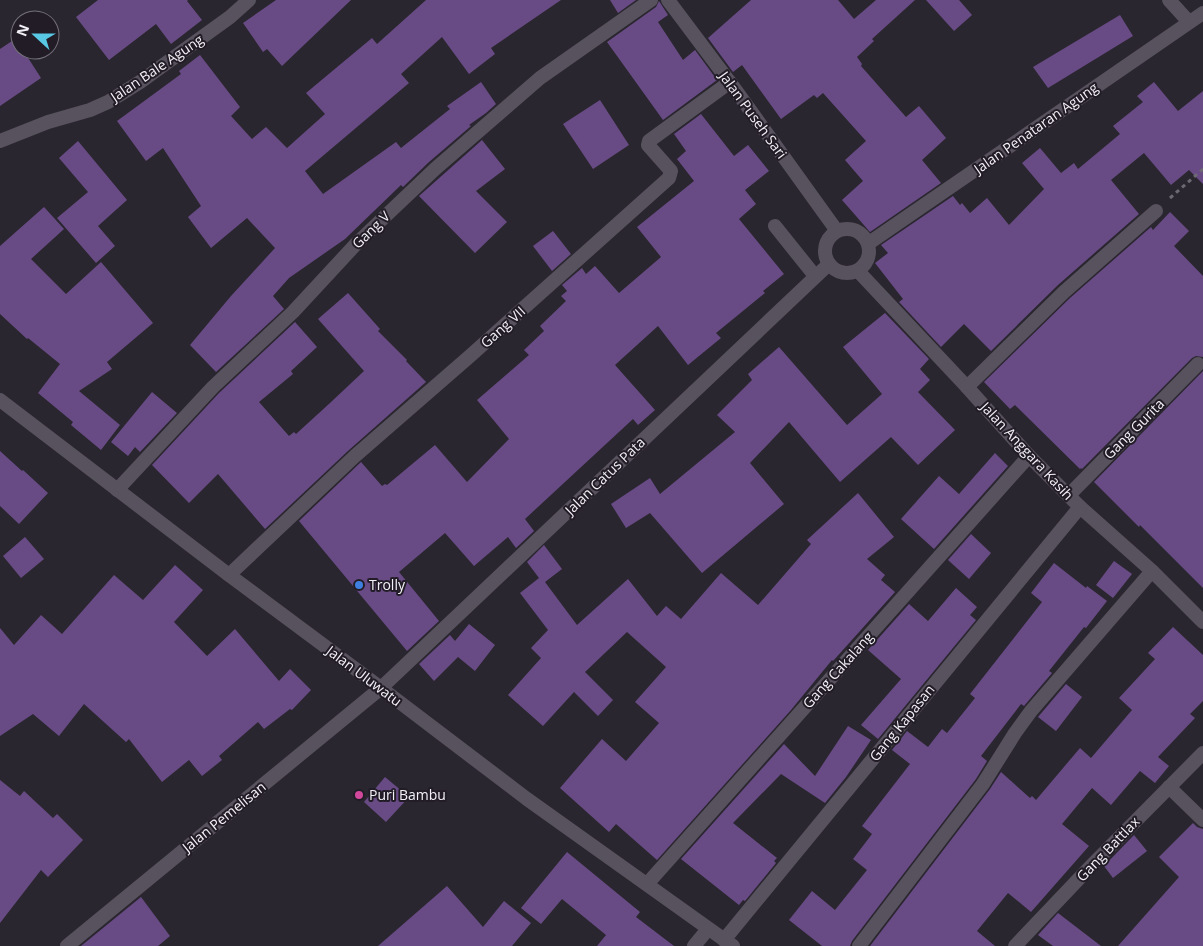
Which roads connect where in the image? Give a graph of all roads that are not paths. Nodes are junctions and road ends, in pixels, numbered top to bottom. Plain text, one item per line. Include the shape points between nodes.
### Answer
1 (249, 0) edge
2 (651, 0) edge
3 (668, 0) edge
4 (1169, 0) edge
5 (1203, 13) edge
6 (1189, 22) junction
7 (730, 82) junction
8 (0, 141) edge
9 (1156, 211) road end
10 (775, 226) dead end
11 (837, 231) junction
12 (869, 243) junction
13 (829, 264) junction
14 (858, 271) junction
15 (815, 276) junction
16 (1198, 364) dead end
17 (967, 387) junction
18 (0, 400) edge
19 (1029, 456) junction
20 (117, 490) junction
21 (1069, 495) junction
22 (1080, 507) junction
23 (1152, 571) junction
24 (229, 575) junction
25 (1203, 622) edge
26 (382, 688) junction
27 (1203, 752) edge
28 (1169, 787) junction
29 (1203, 820) edge
30 (647, 884) junction
31 (708, 929) junction
32 (728, 943) edge
33 (67, 946) edge
34 (694, 946) edge
35 (859, 946) edge
36 (1015, 946) edge

1 - 8 street, Jalan Bale Agung via 124,93 90,110
2 - 20 street, Gang V via 540,78 435,169 356,244 293,312 213,387
3 - 7 street, Jalan Puseh Sari
4 - 6 street
5 - 6 street, Jalan Penataran Agung
6 - 12 street, Jalan Penataran Agung
7 - 11 street, Jalan Puseh Sari
7 - 24 street, Gang VII via 648,140 648,145 671,171 669,178 355,456
9 - 17 street via 1064,292
10 - 15 street
11 - 12 street via 849,228 862,232
11 - 13 street via 829,237 826,246
12 - 14 street via 870,254
13 - 14 street via 842,273
13 - 15 street, Jalan Catus Pata
14 - 17 street, Jalan Anggara Kasih
15 - 26 street, Jalan Catus Pata
16 - 21 street, Gang Gurita
17 - 19 street, Jalan Anggara Kasih
18 - 20 street, Jalan Uluwatu
19 - 21 street, Jalan Anggara Kasih
19 - 30 street, Gang Cakalang
20 - 24 street, Jalan Uluwatu
21 - 22 street, Jalan Anggara Kasih
22 - 23 street, Jalan Anggara Kasih
22 - 32 street, Gang Kapasan
23 - 25 street, Jalan Anggara Kasih
23 - 35 street via 1031,711 983,784
24 - 26 street, Jalan Uluwatu
26 - 30 street, Jalan Uluwatu via 527,799
26 - 33 street, Jalan Pemelisan
27 - 28 street, Gang Battlax
28 - 29 street
28 - 36 street, Gang Battlax
30 - 31 street, Jalan Uluwatu
31 - 32 street, Jalan Uluwatu
31 - 34 street

